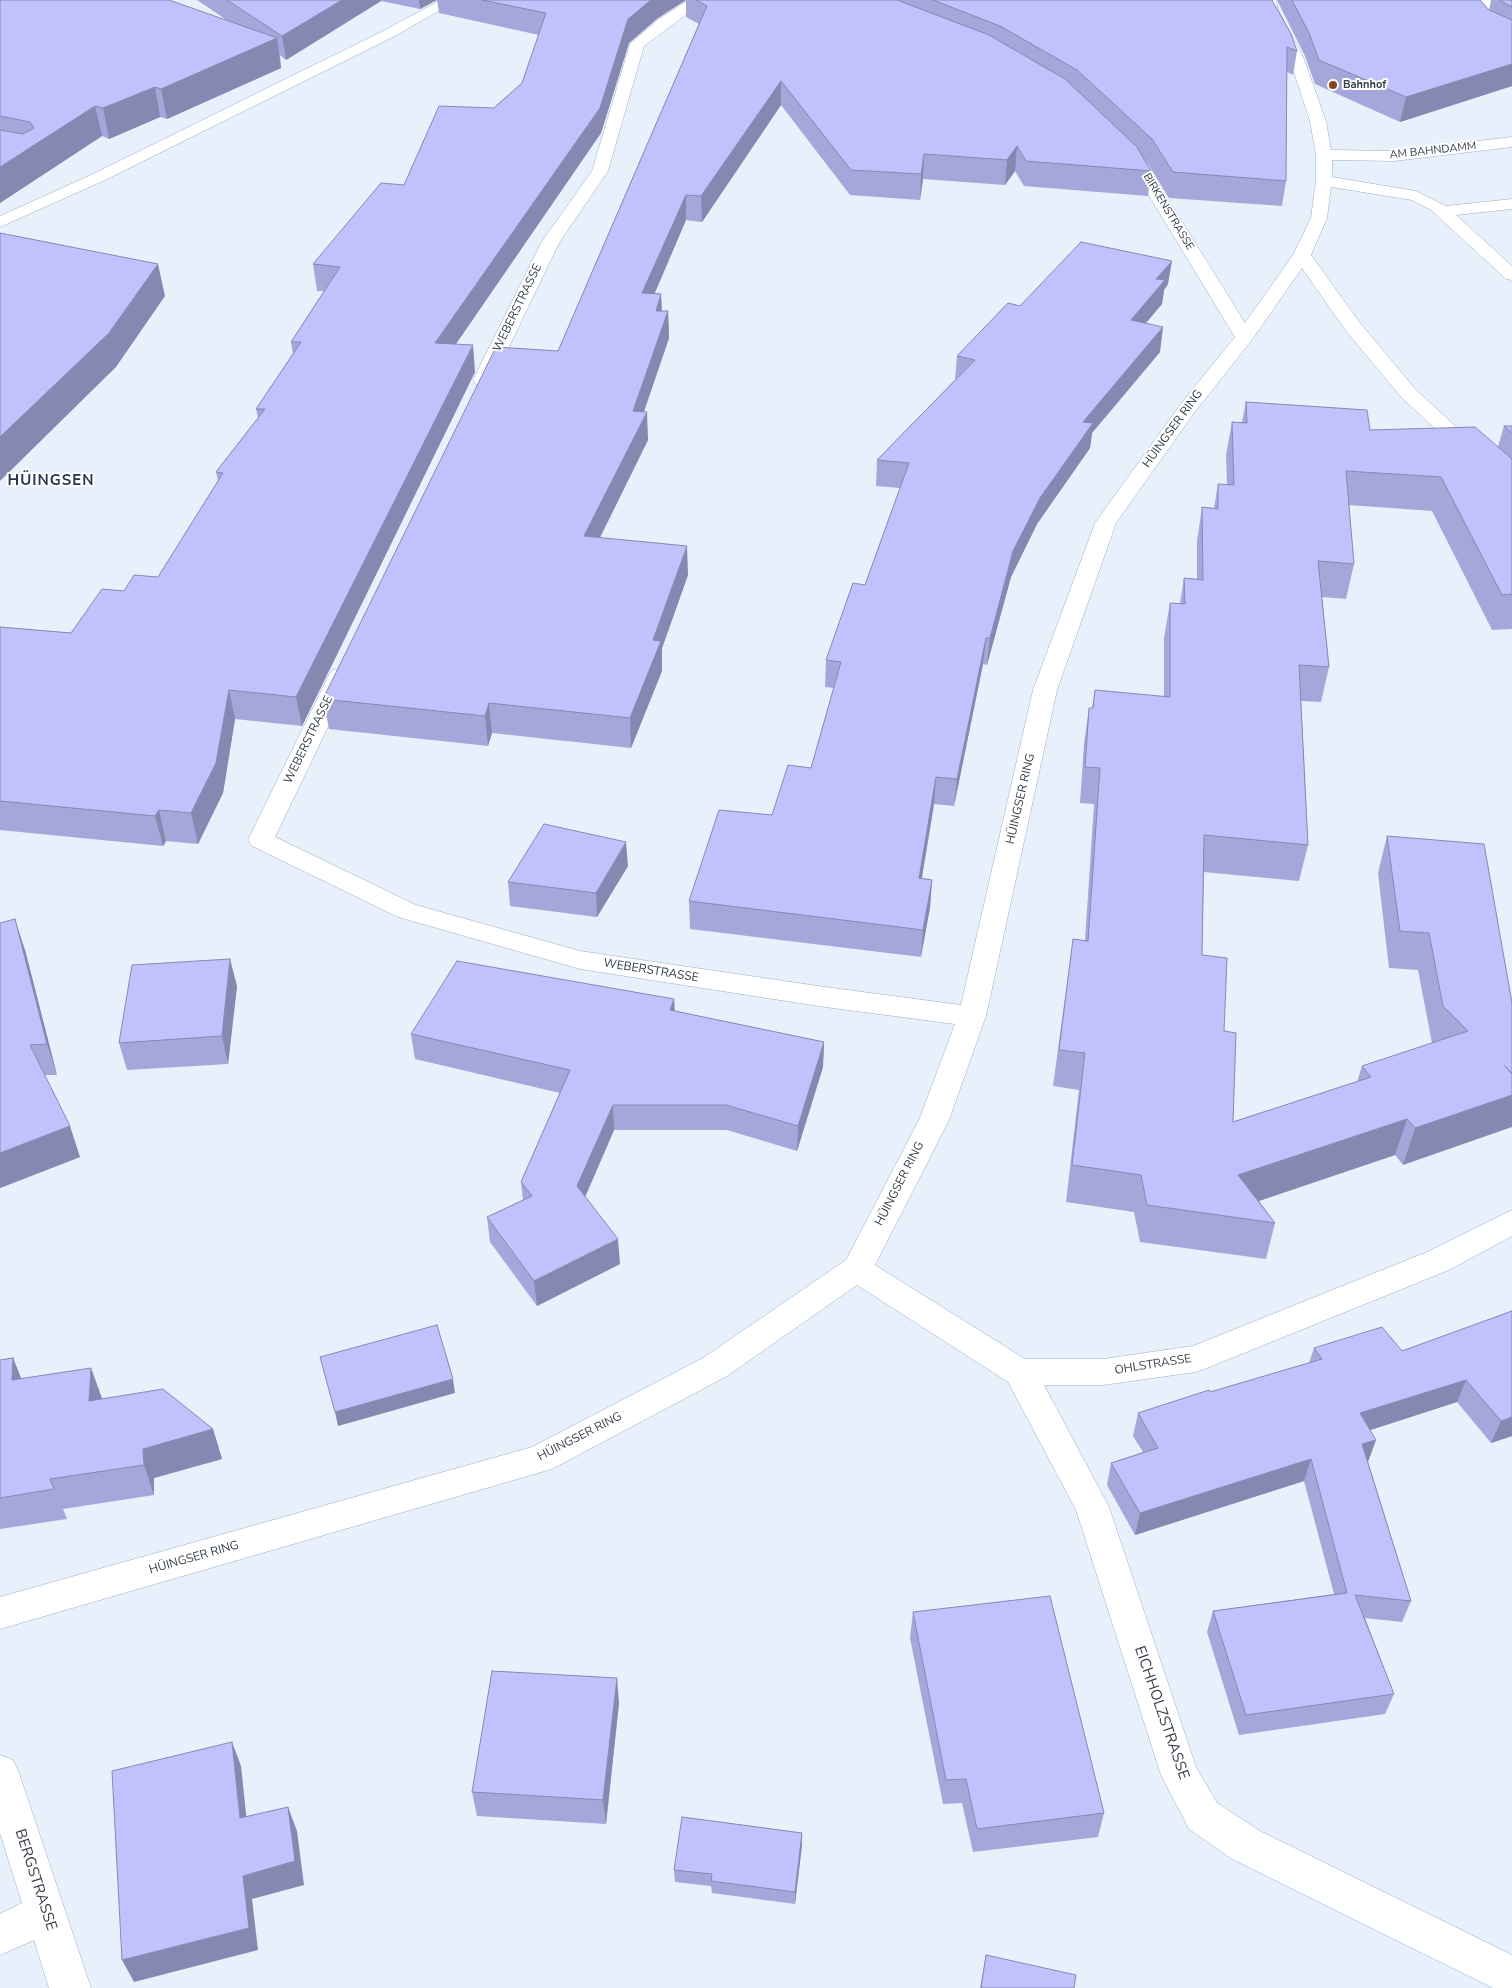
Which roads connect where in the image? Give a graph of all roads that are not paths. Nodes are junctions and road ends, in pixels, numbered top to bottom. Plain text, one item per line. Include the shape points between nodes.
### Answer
1 (451, 0) edge
2 (699, 0) edge
3 (1270, 0) edge
4 (1493, 0) edge
5 (1512, 41) edge
6 (1512, 142) edge
7 (1115, 143) edge
8 (1324, 168) junction
9 (1512, 204) edge
10 (1442, 211) junction
11 (0, 222) edge
12 (1302, 255) junction
13 (1512, 275) edge
14 (1244, 337) junction
15 (472, 403) edge
16 (1512, 488) edge
17 (352, 653) edge
18 (972, 1016) junction
19 (1512, 1222) edge
20 (856, 1269) junction
21 (1020, 1372) junction
22 (0, 1613) edge
23 (0, 1773) edge
24 (46, 1913) junction
25 (0, 1936) edge
26 (1512, 1976) edge
27 (70, 1988) edge

1 - 11 street via 97,178
2 - 15 street, WEBERSTRASSE via 637,44 600,170 550,243
3 - 8 street, HÜINGSER RING via 1271,10 1308,85 1318,121
4 - 5 street via 1476,14 1489,28
6 - 8 street, AM BAHNDAMM
7 - 14 street, BIRKENSTRASSE via 1141,168
8 - 10 street via 1416,196
8 - 12 street, HÜINGSER RING via 1319,218
9 - 10 street
10 - 13 street
12 - 14 street, HÜINGSER RING
12 - 16 street via 1353,327 1409,394
14 - 18 street, HÜINGSER RING via 1187,409 1106,523 1046,690
17 - 18 street, WEBERSTRASSE via 261,840 407,911 580,960
18 - 20 street, HÜINGSER RING via 934,1120
19 - 21 street, OHLSTRASSE via 1438,1261 1196,1359 1103,1372
20 - 21 street
20 - 22 street, HÜINGSER RING via 715,1367 540,1459
21 - 26 street, EICHHOLZSTRASSE via 1092,1507 1180,1775 1203,1816 1246,1845
23 - 24 street, BERGSTRASSE
24 - 25 street
24 - 27 street, BERGSTRASSE

